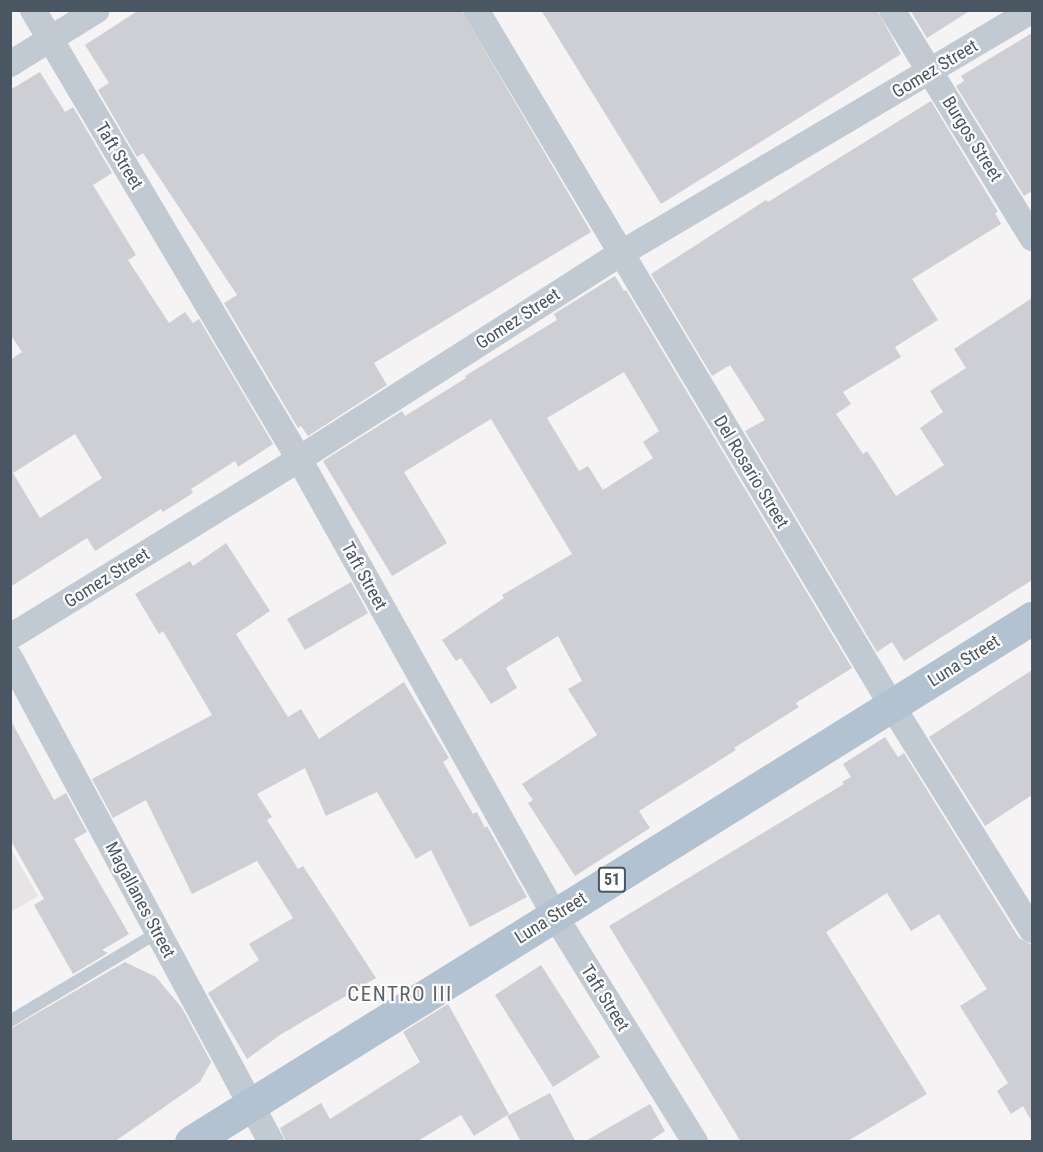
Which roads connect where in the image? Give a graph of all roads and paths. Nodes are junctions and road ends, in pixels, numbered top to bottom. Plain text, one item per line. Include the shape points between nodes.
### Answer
1 (33, 10) edge
2 (97, 10) edge
3 (476, 10) edge
4 (892, 10) edge
5 (1032, 10) edge
6 (50, 39) junction
7 (10, 64) edge
8 (930, 72) junction
9 (1032, 238) edge
10 (621, 254) junction
11 (299, 459) junction
12 (1032, 618) edge
13 (10, 637) edge
14 (10, 658) edge
15 (892, 706) junction
16 (555, 916) junction
17 (1032, 930) edge
18 (157, 933) junction
19 (10, 1021) edge
20 (250, 1105) junction
21 (191, 1142) edge
22 (271, 1142) edge
23 (695, 1142) edge

1 - 6 street, Taft Street
2 - 6 street
3 - 10 street, Del Rosario Street
4 - 8 street, Burgos Street
5 - 8 street, Gomez Street
6 - 7 street
6 - 11 street, Taft Street
8 - 9 street, Burgos Street
8 - 10 street, Gomez Street
10 - 11 street, Gomez Street
10 - 15 street, Del Rosario Street
11 - 13 street, Gomez Street
11 - 16 street, Taft Street
12 - 15 main road, Luna Street / 51
14 - 18 street, Magallanes Street
15 - 16 main road, Luna Street / 51
15 - 17 street, Del Rosario Street
16 - 20 main road, Luna Street / 51
16 - 23 street, Taft Street
18 - 19 lane
18 - 20 street, Magallanes Street
20 - 21 main road, Luna Street / 51
20 - 22 street, Magallanes Street

